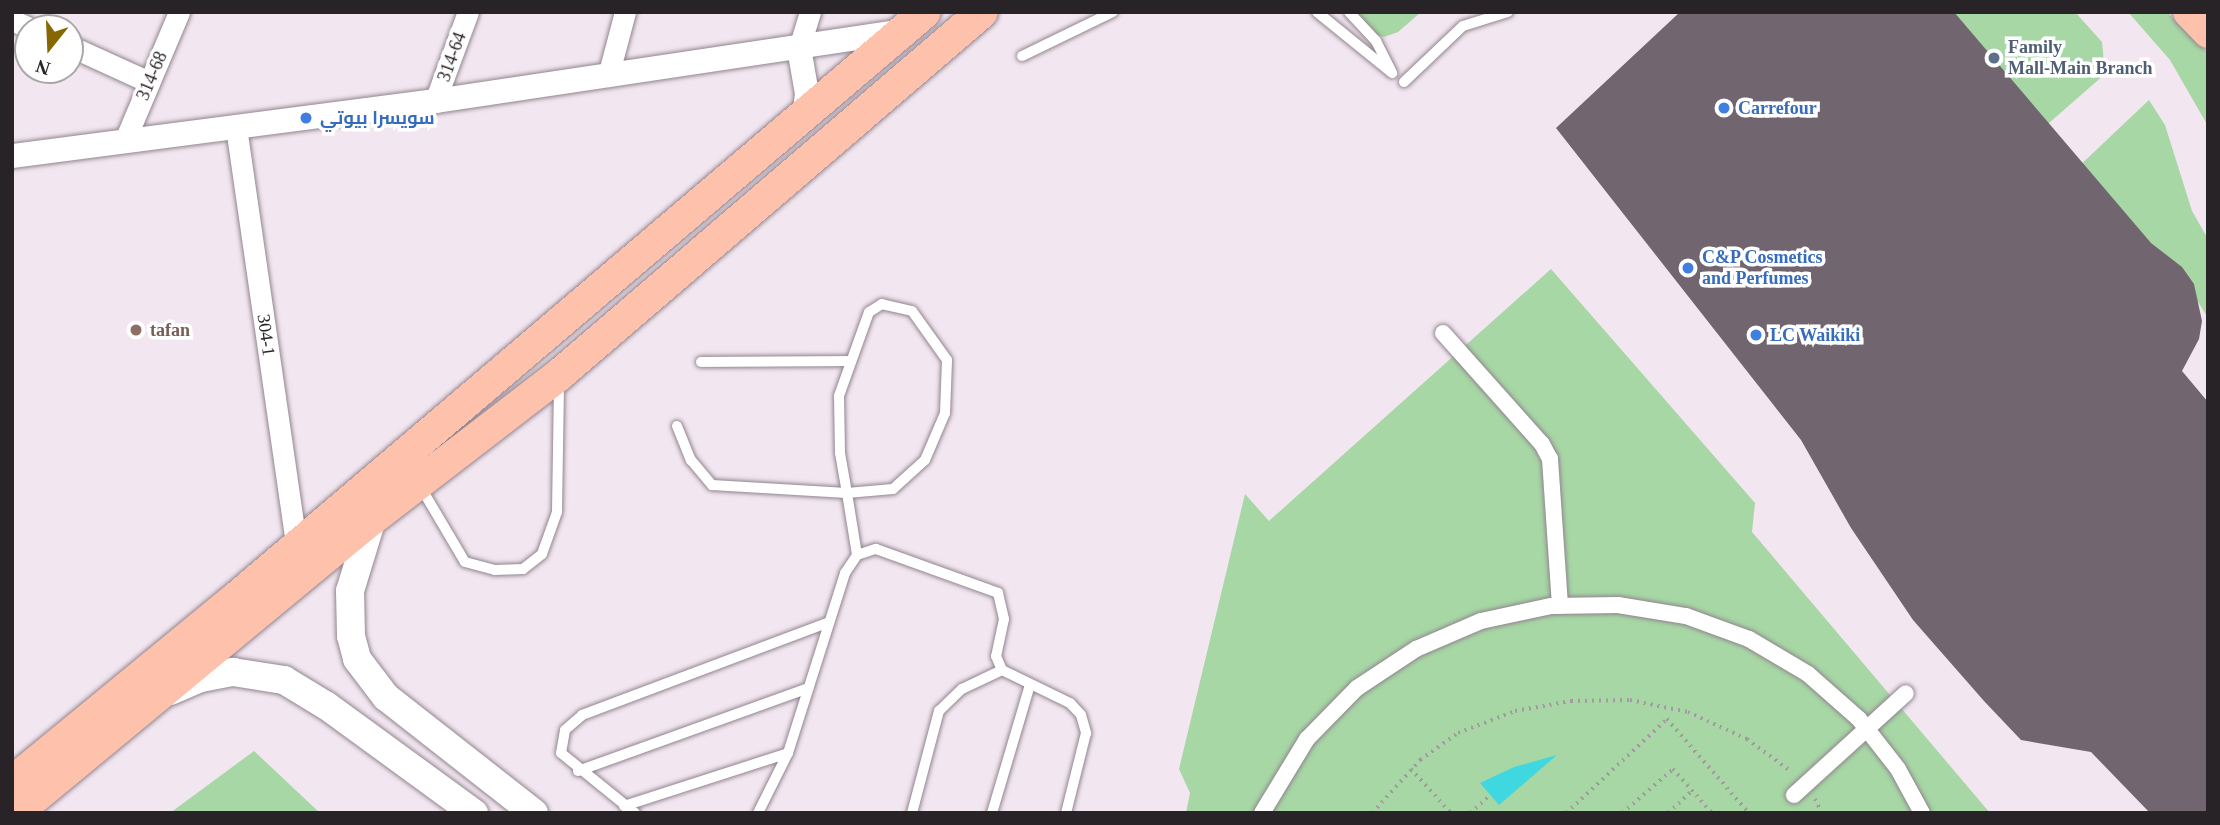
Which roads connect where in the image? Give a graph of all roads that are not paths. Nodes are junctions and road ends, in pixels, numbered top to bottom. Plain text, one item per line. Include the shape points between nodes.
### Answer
1 (179, 12) edge
2 (468, 12) edge
3 (625, 12) edge
4 (810, 12) edge
5 (982, 12) edge
6 (1113, 12) edge
7 (1317, 12) edge
8 (1349, 12) edge
9 (1508, 12) edge
10 (2189, 12) edge
11 (914, 21) edge
12 (2208, 32) edge
13 (799, 48) junction
14 (84, 52) edge
15 (1022, 56) dead end
16 (608, 76) junction
17 (149, 82) junction
18 (1404, 82) dead end
19 (435, 101) junction
20 (804, 118) junction
21 (236, 127) junction
22 (125, 140) junction
23 (12, 156) edge
24 (1443, 333) dead end
25 (851, 360) junction
26 (701, 362) dead end
27 (559, 375) junction
28 (677, 426) dead end
29 (419, 483) junction
30 (847, 493) junction
31 (372, 519) junction
32 (296, 544) junction
33 (857, 555) junction
34 (1560, 606) junction
35 (830, 622) junction
36 (1002, 670) junction
37 (1030, 685) junction
38 (809, 688) junction
39 (1906, 693) dead end
40 (148, 702) junction
41 (1866, 728) junction
42 (788, 753) junction
43 (478, 769) junction
44 (578, 771) junction
45 (12, 782) edge
46 (1799, 789) road end
47 (464, 805) edge
48 (624, 806) junction
49 (16, 813) edge
50 (534, 813) edge
51 (635, 813) edge
52 (758, 813) edge
53 (912, 813) edge
54 (992, 813) edge
55 (1066, 813) edge
56 (1262, 813) edge
57 (1922, 813) edge

1 - 17 street, 314-68
2 - 19 street, 314-64
3 - 16 street
4 - 13 street
5 - 27 main road
6 - 15 lane
7 - 8 lane via 1392,73 1376,41
9 - 18 lane via 1464,26
10 - 12 main road
11 - 13 street
11 - 20 main road
13 - 16 street
13 - 20 street via 807,94
14 - 17 street
16 - 19 street
17 - 22 street, 314-68
19 - 21 street
20 - 32 main road
21 - 22 street
21 - 32 street, 304-1
22 - 23 street
24 - 34 street via 1542,444 1550,459
25 - 26 lane
25 - 30 lane via 839,396 840,453
25 - 30 lane via 869,312 882,304 912,311 947,360 945,412 925,460 893,489
27 - 29 main road
27 - 29 lane via 557,513 542,554 523,569 495,570 465,562
28 - 30 lane via 691,460 712,485
29 - 31 main road
30 - 33 lane
31 - 40 main road
31 - 43 main road via 349,591 357,659 386,697
32 - 45 main road
33 - 35 lane via 845,573
33 - 36 lane via 876,549 998,593 1004,619 996,656
34 - 41 street via 1618,605 1686,616 1749,639 1808,674
34 - 56 street via 1481,621 1416,649 1357,688 1307,739
35 - 38 lane
35 - 44 lane via 582,715 565,730 561,742 561,753
36 - 37 lane
36 - 53 lane via 962,689 939,711
37 - 54 lane
37 - 55 lane via 1070,703 1081,715 1086,733
38 - 42 lane
38 - 44 lane
39 - 41 street
40 - 47 main road via 216,674 267,675 308,693
40 - 49 main road
41 - 46 street
41 - 57 street via 1898,769
42 - 48 lane
42 - 52 lane
43 - 47 main road
43 - 50 main road
44 - 48 lane
48 - 51 lane

